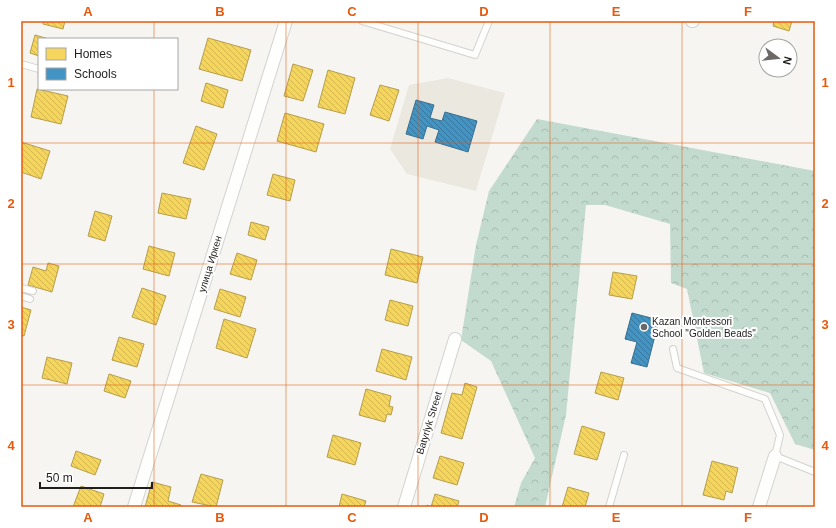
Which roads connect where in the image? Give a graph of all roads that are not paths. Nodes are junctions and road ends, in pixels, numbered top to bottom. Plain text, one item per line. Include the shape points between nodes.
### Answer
1 (286, 21) edge
2 (362, 21) edge
3 (489, 21) edge
4 (21, 64) edge
5 (38, 69) edge
6 (21, 288) edge
7 (33, 291) dead end
8 (21, 296) edge
9 (30, 299) dead end
10 (455, 339) dead end
11 (673, 349) dead end
12 (624, 455) dead end
13 (775, 456) junction
14 (815, 472) edge
15 (134, 507) edge
16 (404, 507) edge
17 (609, 507) edge
18 (759, 507) edge

1 - 15 street, улица Иркен
2 - 3 lane via 475,55
4 - 5 lane
6 - 7 lane
8 - 9 lane
10 - 16 street, Batyrlyk Street
11 - 13 lane via 677,368 765,399 780,435
12 - 17 lane
13 - 14 lane
13 - 18 street

